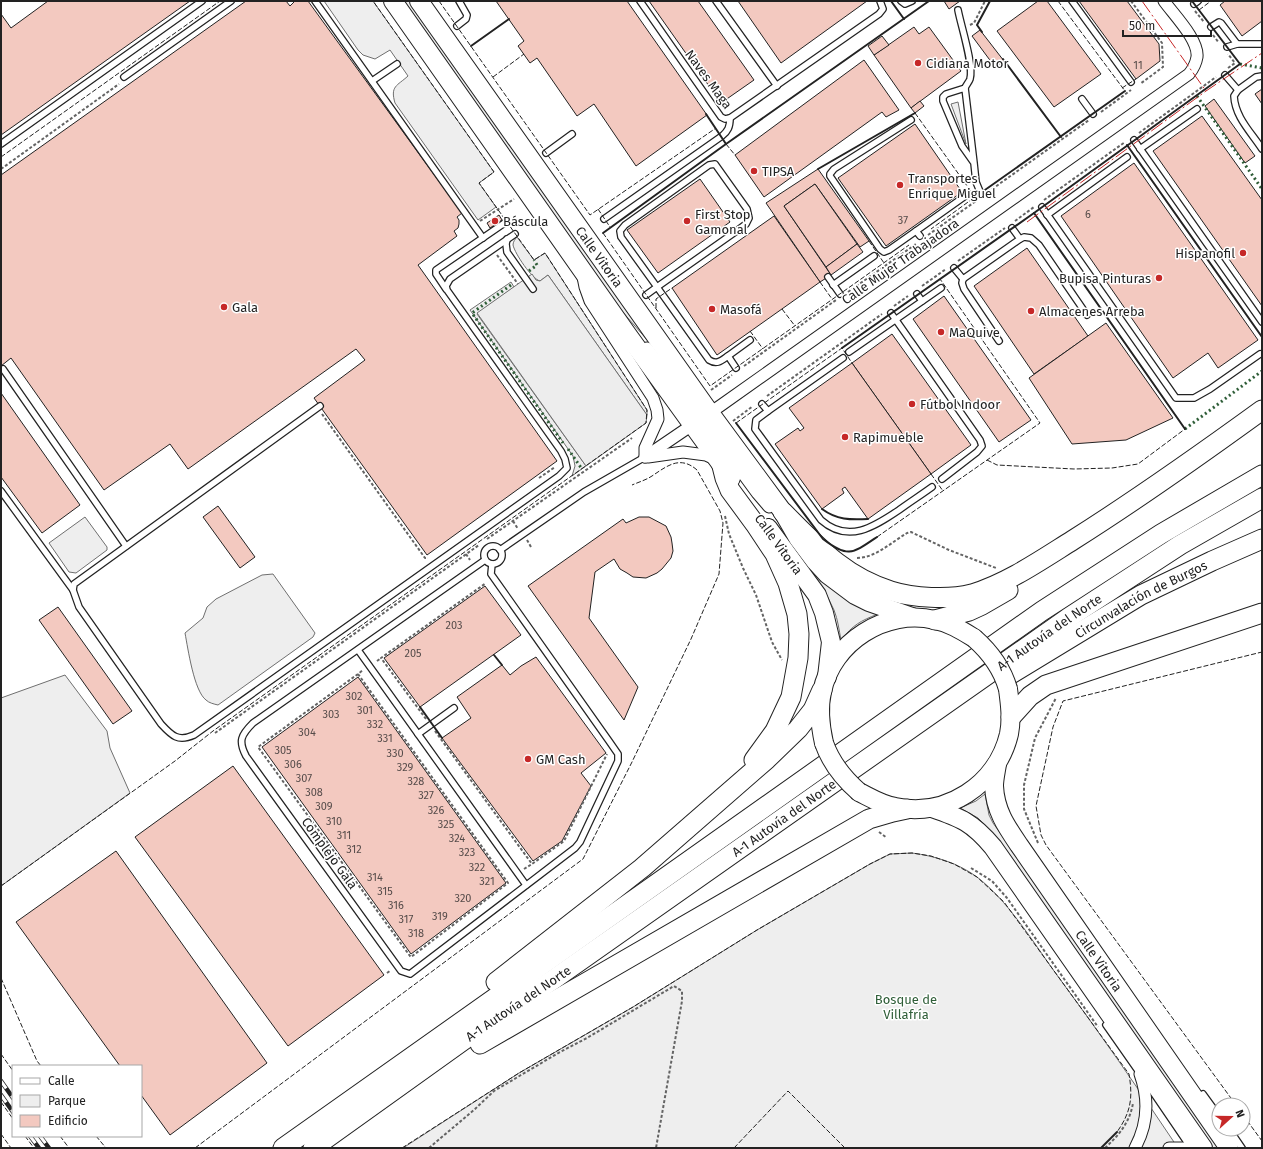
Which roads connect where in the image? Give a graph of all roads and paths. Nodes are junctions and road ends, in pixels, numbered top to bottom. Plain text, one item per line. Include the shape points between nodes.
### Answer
1 (202, 1) edge
2 (231, 1) edge
3 (314, 1) edge
4 (393, 1) edge
5 (419, 1) edge
6 (459, 1) edge
7 (640, 1) edge
8 (716, 1) edge
9 (880, 1) edge
10 (901, 1) edge
11 (912, 1) edge
12 (985, 1) edge
13 (1072, 1) edge
14 (1164, 1) edge
15 (958, 10) dead end
16 (1195, 11) dead end
17 (1204, 23) dead end
18 (457, 26) dead end
19 (1211, 27) dead end
20 (962, 28) junction
21 (1212, 34) dead end
22 (1220, 44) dead end
23 (1237, 44) junction
24 (1262, 44) edge
25 (1227, 50) joint
26 (397, 64) dead end
27 (1224, 74) joint
28 (1217, 76) dead end
29 (1262, 76) edge
30 (124, 77) joint
31 (372, 81) junction
32 (1131, 82) dead end
33 (777, 86) junction
34 (965, 88) junction
35 (1238, 90) junction
36 (1082, 99) dead end
37 (1197, 108) dead end
38 (1093, 114) dead end
39 (730, 118) junction
40 (911, 120) dead end
41 (1138, 133) dead end
42 (572, 134) dead end
43 (1134, 140) dead end
44 (1126, 142) dead end
45 (1, 144) edge
46 (1140, 149) junction
47 (1262, 149) edge
48 (546, 153) dead end
49 (1127, 157) dead end
50 (974, 163) junction
51 (1, 170) edge
52 (968, 194) dead end
53 (981, 194) dead end
54 (514, 199) dead end
55 (1042, 207) dead end
56 (1047, 215) junction
57 (604, 219) dead end
58 (506, 222) dead end
59 (474, 225) junction
60 (1012, 228) dead end
61 (916, 231) junction
62 (515, 234) dead end
63 (920, 236) dead end
64 (483, 238) junction
65 (507, 239) junction
66 (1020, 239) junction
67 (493, 249) junction
68 (874, 256) dead end
69 (954, 268) dead end
70 (582, 269) junction
71 (828, 277) dead end
72 (963, 279) junction
73 (518, 284) dead end
74 (833, 285) junction
75 (657, 287) junction
76 (921, 287) dead end
77 (940, 288) dead end
78 (533, 289) dead end
79 (447, 290) junction
80 (840, 294) dead end
81 (917, 294) dead end
82 (646, 295) dead end
83 (910, 295) dead end
84 (922, 301) junction
85 (890, 311) joint
86 (882, 314) dead end
87 (1088, 315) dead end
88 (896, 320) junction
89 (1262, 322) edge
90 (627, 334) junction
91 (750, 340) dead end
92 (999, 342) dead end
93 (850, 352) dead end
94 (1260, 354) dead end
95 (728, 356) junction
96 (843, 358) dead end
97 (736, 368) dead end
98 (3, 369) dead end
99 (767, 396) dead end
100 (762, 404) dead end
101 (754, 405) dead end
102 (320, 409) joint
103 (1262, 410) edge
104 (768, 411) junction
105 (710, 413) junction
106 (732, 422) dead end
107 (692, 425) junction
108 (632, 438) dead end
109 (645, 457) junction
110 (720, 463) junction
111 (559, 464) dead end
112 (1262, 475) edge
113 (942, 479) dead end
114 (534, 482) dead end
115 (932, 487) dead end
116 (1, 491) edge
117 (1262, 498) edge
118 (782, 512) junction
119 (725, 516) dead end
120 (1108, 518) junction
121 (486, 539) dead end
122 (1262, 539) edge
123 (482, 542) dead end
124 (126, 546) junction
125 (500, 550) junction
126 (428, 558) dead end
127 (851, 558) dead end
128 (485, 560) junction
129 (492, 564) junction
130 (999, 569) dead end
131 (486, 583) dead end
132 (73, 590) junction
133 (1262, 613) edge
134 (912, 617) junction
135 (935, 620) junction
136 (358, 650) junction
137 (797, 667) junction
138 (358, 674) joint
139 (825, 684) junction
140 (1057, 696) dead end
141 (454, 708) dead end
142 (1011, 717) junction
143 (430, 725) junction
144 (215, 733) dead end
145 (418, 734) junction
146 (605, 749) dead end
147 (879, 752) junction
148 (997, 764) junction
149 (932, 808) junction
150 (907, 809) junction
151 (1038, 843) dead end
152 (1033, 864) junction
153 (642, 868) junction
154 (971, 868) dead end
155 (526, 885) junction
156 (1064, 900) dead end
157 (1048, 925) junction
158 (1054, 946) dead end
159 (1102, 1018) dead end
160 (1099, 1028) dead end
161 (1140, 1074) junction
162 (1200, 1090) dead end
163 (1134, 1100) dead end
164 (1211, 1105) edge
165 (337, 1131) junction
166 (1234, 1137) edge
167 (310, 1140) edge
168 (283, 1148) edge
169 (429, 1148) edge
170 (656, 1148) edge
171 (1105, 1148) edge
172 (1135, 1148) edge
173 (1168, 1148) edge
174 (1185, 1148) edge
175 (1191, 1148) edge
176 (1203, 1148) edge
177 (1229, 1148) edge
178 (1242, 1148) edge

1 - 45 lane
2 - 30 lane
3 - 31 lane
4 - 70 highway, Calle Vitoria
5 - 105 highway, Calle Vitoria
6 - 18 lane via 467,15
7 - 39 lane, Naves Maga via 721,117 725,120
8 - 33 lane
9 - 33 lane, Naves Maga via 883,9 879,14
10 - 11 lane via 905,4
12 - 20 path via 974,23
13 - 32 lane
14 - 105 street, Calle Mujer Trabajadora via 1195,44 1197,59 1189,74
15 - 20 lane
16 - 17 path
19 - 23 lane via 1216,23 1222,23
20 - 34 lane via 971,74
21 - 22 path
23 - 24 lane
23 - 25 lane
25 - 27 path via 1235,63
26 - 31 lane
27 - 35 lane
28 - 41 path
29 - 35 lane via 1256,77
30 - 51 path via 122,82
31 - 59 lane
33 - 39 lane, Naves Maga
34 - 50 lane
34 - 50 lane via 946,94 943,101 962,146
35 - 47 lane via 1234,96 1234,106
36 - 38 lane
37 - 46 lane
39 - 57 lane via 727,132
40 - 61 lane via 834,169 830,176 884,252
42 - 48 lane
43 - 46 lane
44 - 76 path
46 - 89 lane
49 - 56 lane
50 - 53 lane via 976,182
52 - 61 lane
54 - 59 path
55 - 56 lane
56 - 94 lane via 1176,398 1194,398
58 - 64 lane
59 - 64 lane
60 - 66 lane
61 - 63 lane
62 - 65 lane
64 - 79 lane via 436,270
65 - 67 lane
65 - 78 lane via 507,252
66 - 72 lane
66 - 87 lane via 1024,236 1031,238 1039,245
67 - 73 path
67 - 79 lane via 450,279 446,286
68 - 74 lane
69 - 72 lane
70 - 90 highway, Calle Vitoria
70 - 109 street via 590,301 652,398 657,410 658,419 645,448
71 - 74 lane
72 - 92 lane via 964,289
74 - 80 lane
75 - 75 lane via 738,230 749,218 748,209 715,164 709,165 624,225 620,231 621,237
75 - 82 lane
75 - 95 lane via 709,360 717,363
77 - 84 lane
79 - 132 lane via 561,451 567,468 563,473 187,738 170,734 161,724 79,607
81 - 84 lane
83 - 85 path
84 - 88 lane
85 - 88 lane
86 - 99 path
88 - 93 lane
88 - 113 lane via 982,446
90 - 105 street via 653,354 691,407 697,411
90 - 107 highway, Calle Vitoria
91 - 95 lane
95 - 97 lane
96 - 104 lane
98 - 124 lane
100 - 104 lane
101 - 106 path
102 - 124 lane
102 - 126 path via 425,558
103 - 120 highway
104 - 115 lane via 756,420 755,429 821,520 829,527 851,532 870,528
105 - 107 street, Calle Mujer Trabajadora
105 - 118 highway, Calle Vitoria
107 - 109 street, Calle Mujer Trabajadora
107 - 110 highway, Calle Vitoria
107 - 118 street, Calle Vitoria via 708,427 770,508
108 - 121 path
109 - 110 street via 683,452 706,455
109 - 125 lane via 584,492
110 - 137 highway via 730,490 775,554 788,583 797,614
110 - 139 highway, Calle Vitoria via 817,595 831,642
111 - 114 path
112 - 167 highway, A-1 Autovía del Norte via 1161,534 1042,611
116 - 132 lane
117 - 147 highway, A-1 Autovía del Norte via 1180,544 1122,581
118 - 120 highway via 830,559 847,571 892,592 934,597 970,594 992,587 1043,559
118 - 134 highway, Calle Vitoria via 798,538 827,574 868,602
119 - 137 path via 729,534 756,596 772,642 781,659 788,665
120 - 135 highway via 1050,563 994,598 968,611
122 - 147 highway, Circunvalación de Burgos via 1141,595
123 - 144 path
124 - 132 lane via 74,584
125 - 128 lane via 494,546 488,547 484,551
125 - 129 lane via 500,560
127 - 130 path via 865,558 911,532
128 - 129 lane
128 - 136 lane, Complejo Gala
129 - 155 lane, Complejo Gala via 491,574 618,754 618,761 580,842
131 - 143 path via 381,658
133 - 142 highway via 1046,685 1030,696
134 - 135 highway
134 - 139 highway via 893,620 864,632 837,657
135 - 142 highway, bridge via 956,627 974,638 994,659 1008,689
136 - 145 lane
136 - 155 lane, Complejo Gala via 245,731 241,740 242,747 251,763 404,973 410,974
137 - 153 highway via 788,706 775,731 752,762
138 - 138 path via 508,883 411,957 258,746
139 - 150 highway, Calle Vitoria, bridge via 819,718 824,743 838,770 859,792 873,800
139 - 153 highway via 813,710 792,736
140 - 151 path via 1035,738 1024,785 1024,809
141 - 143 lane
142 - 148 highway via 1009,734
143 - 145 lane
143 - 146 path via 532,864 564,841 608,754
145 - 155 lane
147 - 165 highway, A-1 Autovía del Norte via 561,975 475,1032
148 - 149 highway via 984,780 966,795 951,803
148 - 152 highway, Calle Vitoria via 994,785 998,808 1002,819
149 - 150 highway, Calle Vitoria
149 - 157 highway, Calle Vitoria via 960,818 980,832 1007,865
150 - 165 highway via 869,819 514,1023
152 - 156 lane
152 - 177 highway, Calle Vitoria
153 - 167 highway via 470,1002 319,1112
154 - 160 path via 992,881 1007,898
157 - 158 lane
157 - 176 highway, Calle Vitoria
159 - 161 lane
161 - 172 street via 1146,1095 1146,1117
161 - 175 lane
162 - 164 lane
163 - 171 path via 1121,1134
165 - 167 highway, A-1 Autovía del Norte
166 - 178 lane
167 - 168 highway, A-1 Autovía del Norte
169 - 170 path via 494,1091 674,986 682,991 682,1001
173 - 174 street

